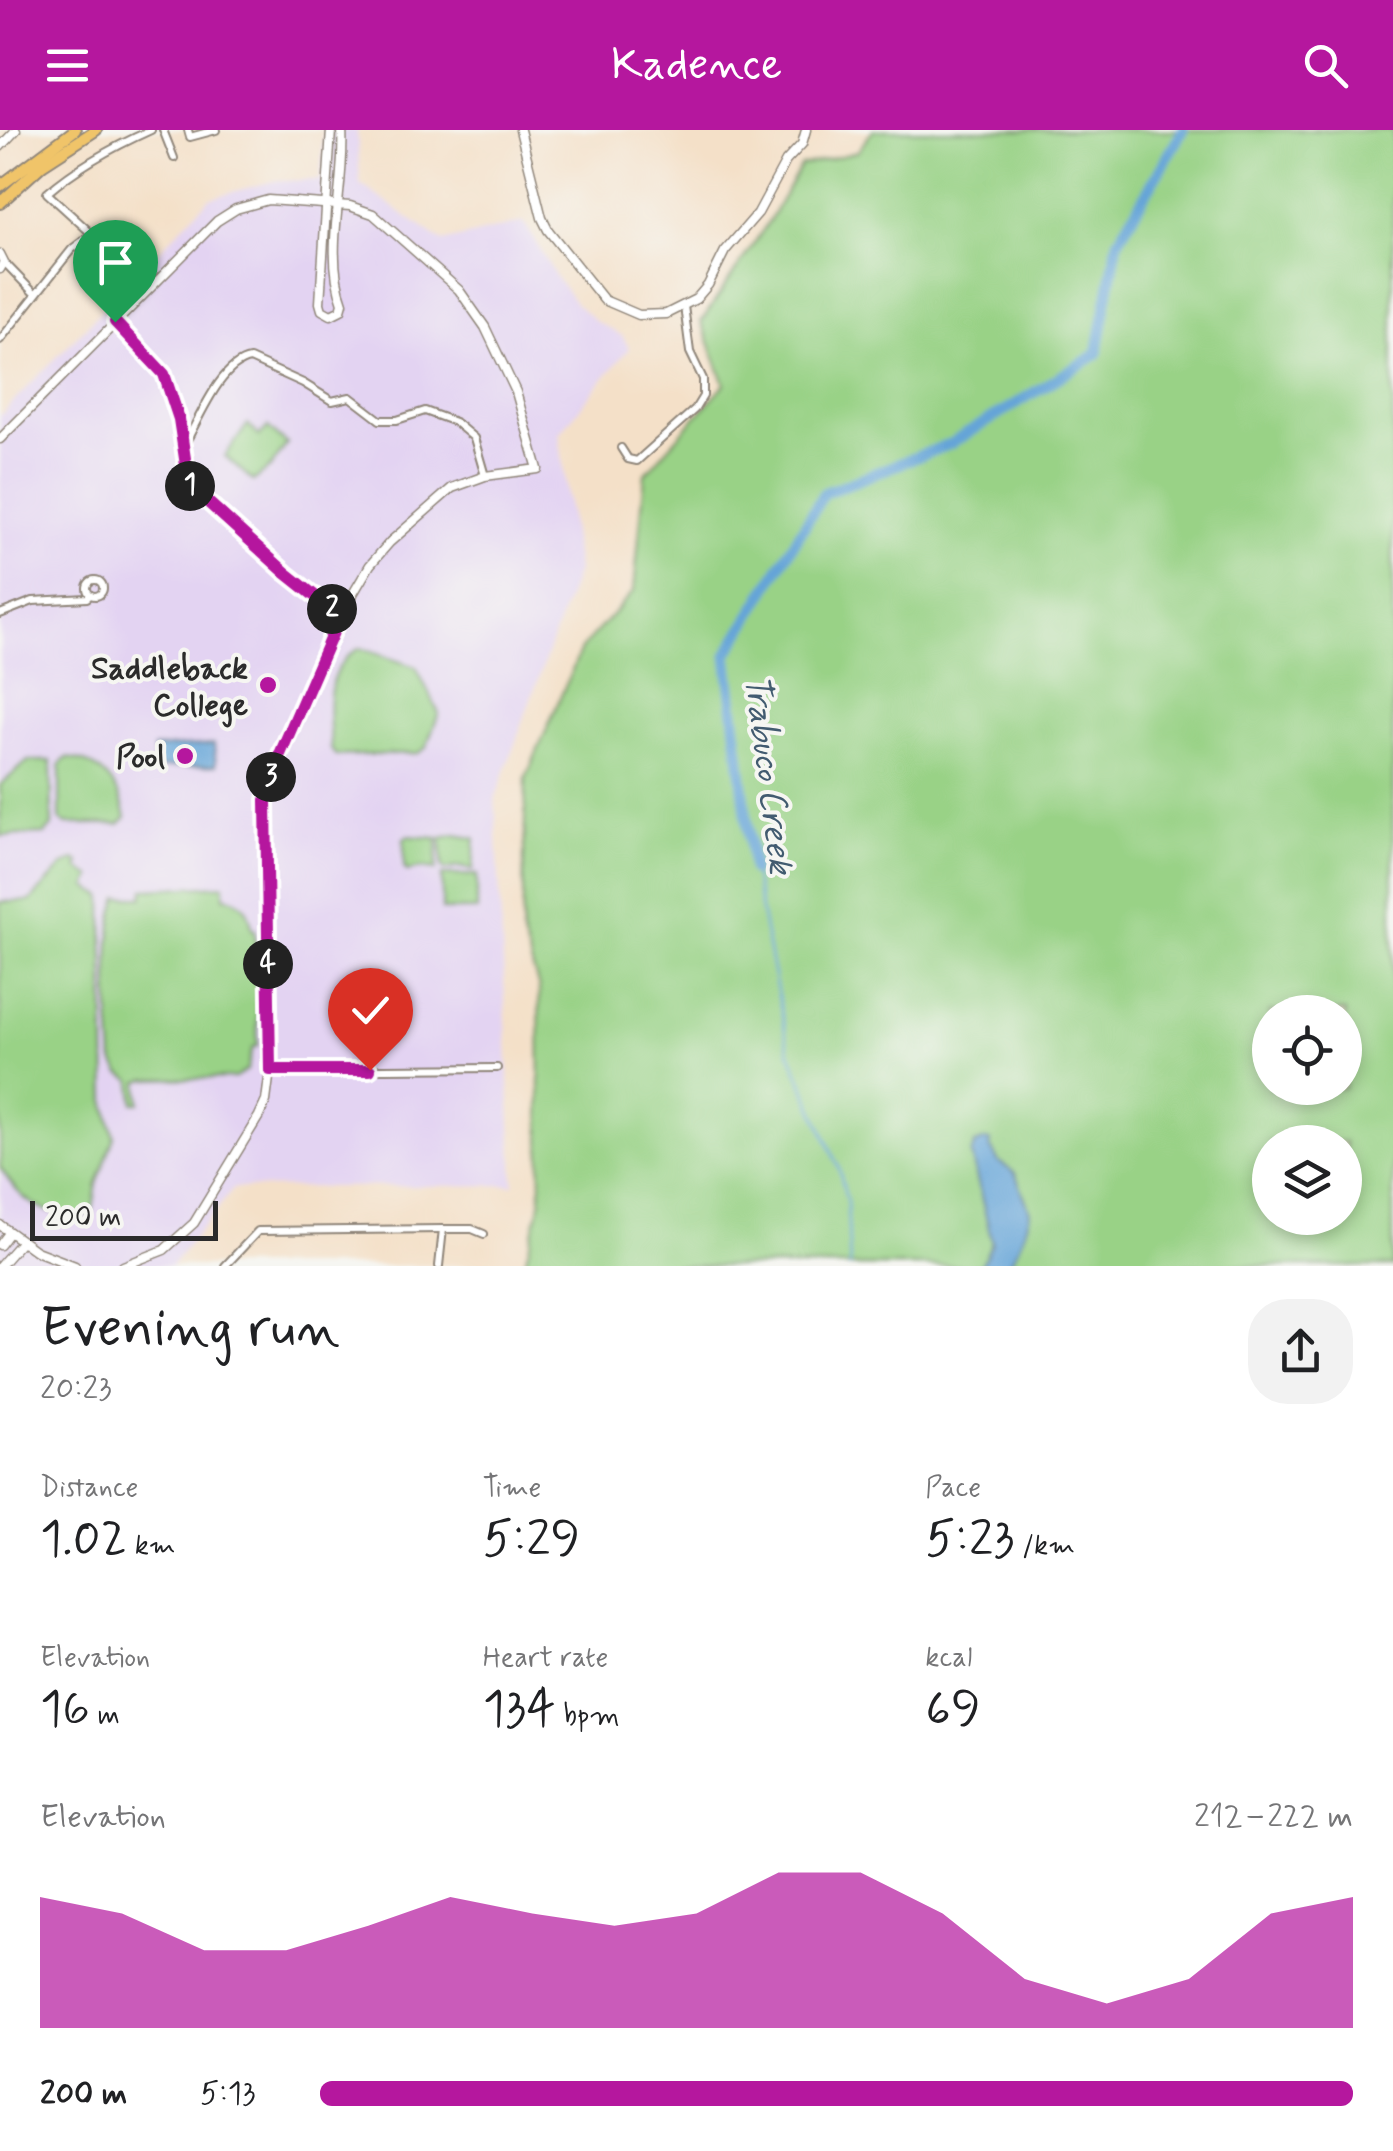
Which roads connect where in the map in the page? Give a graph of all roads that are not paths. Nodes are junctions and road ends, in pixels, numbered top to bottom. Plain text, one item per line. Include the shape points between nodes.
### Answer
1 (16, 130) edge
2 (74, 130) edge
3 (96, 130) edge
4 (151, 130) edge
5 (163, 130) edge
6 (188, 130) edge
7 (216, 130) edge
8 (332, 130) edge
9 (342, 130) edge
10 (520, 130) edge
11 (806, 130) edge
12 (0, 147) edge
13 (174, 158) dead end
14 (0, 186) edge
15 (0, 203) edge
16 (326, 204) junction
17 (339, 205) junction
18 (1, 262) edge
19 (35, 294) junction
20 (338, 294) junction
21 (323, 296) junction
22 (684, 306) junction
23 (115, 322) junction
24 (0, 340) edge
25 (0, 439) edge
26 (183, 447) junction
27 (621, 448) dead end
28 (485, 476) junction
29 (90, 594) dead end
30 (0, 614) edge
31 (340, 616) junction
32 (496, 1068) dead end
33 (270, 1070) junction
34 (0, 1225) edge
35 (443, 1228) junction
36 (9, 1233) junction
37 (484, 1234) dead end
38 (21, 1242) junction
39 (0, 1245) edge
40 (0, 1266) edge
41 (75, 1266) edge
42 (123, 1266) edge
43 (224, 1266) edge
44 (439, 1266) edge

1 - 12 street
2 - 14 main road
3 - 15 main road
4 - 19 street via 101,154 46,193 92,234
5 - 13 street
6 - 7 street via 190,136
8 - 16 street
9 - 17 street
10 - 22 street via 542,218 596,292 638,315
11 - 22 street via 708,285
16 - 17 street
16 - 21 street
16 - 23 street via 268,200 236,209
17 - 20 street
17 - 28 street via 373,214 459,290 492,338 538,469
18 - 19 street
19 - 24 street
20 - 21 street
20 - 21 street via 342,307 332,315 320,307
22 - 27 street via 703,396 637,461
23 - 25 street
23 - 26 street via 164,374
26 - 28 street via 201,408 238,363 250,359 332,401 350,396 380,420 425,411 455,422 474,438
26 - 31 street via 189,485
28 - 31 street via 452,488 390,542
29 - 30 street via 33,601
31 - 33 street via 266,800
32 - 33 street
33 - 42 street via 259,1116 194,1224 164,1250
34 - 36 street
35 - 37 street
35 - 43 street via 258,1231
35 - 44 street
36 - 38 street
36 - 39 street
38 - 40 street
38 - 41 street

